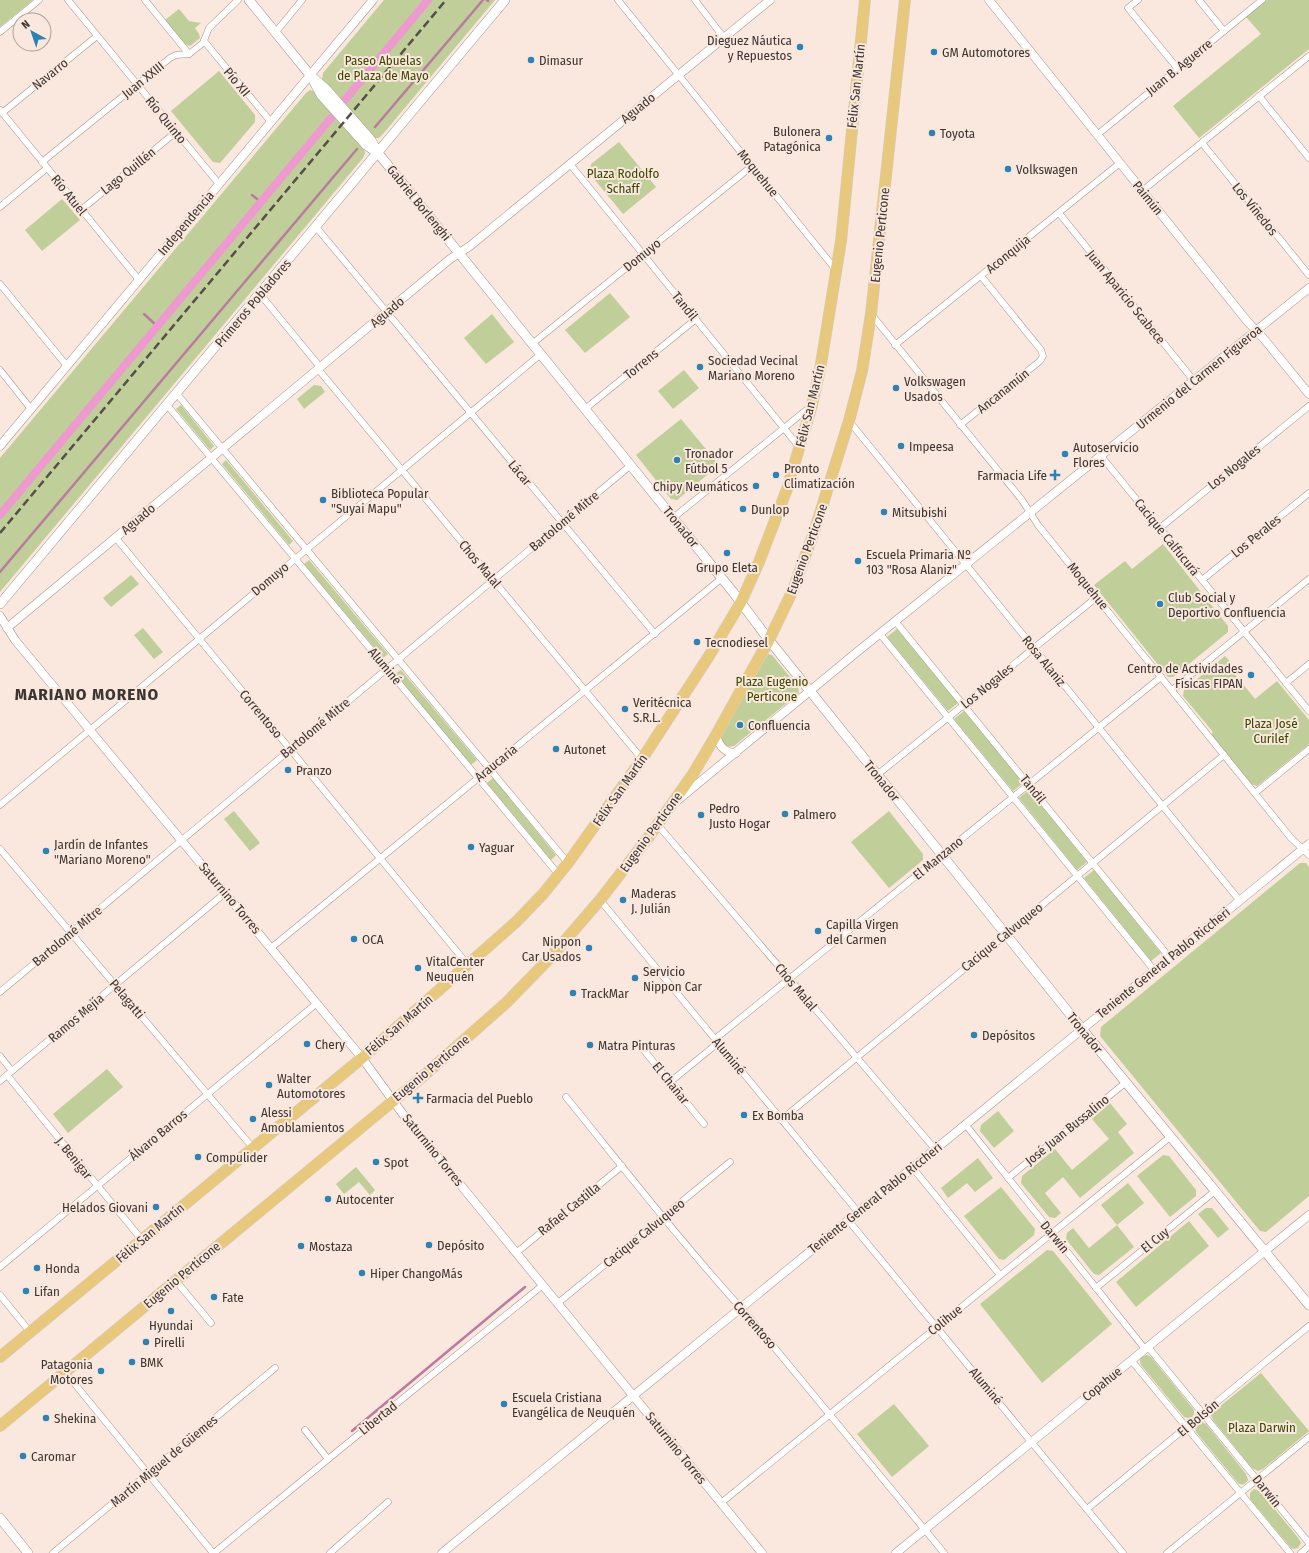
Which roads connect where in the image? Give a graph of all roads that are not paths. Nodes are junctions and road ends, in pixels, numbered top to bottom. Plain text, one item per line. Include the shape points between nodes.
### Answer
1 (39, 0) edge
2 (68, 0) edge
3 (145, 0) edge
4 (238, 0) edge
5 (249, 0) edge
6 (302, 0) edge
7 (373, 0) edge
8 (505, 0) edge
9 (618, 0) edge
10 (695, 0) edge
11 (770, 0) edge
12 (865, 0) edge
13 (905, 0) edge
14 (989, 0) edge
15 (1138, 0) edge
16 (1199, 0) edge
17 (1262, 0) edge
18 (1224, 31) junction
19 (0, 32) edge
20 (275, 33) junction
21 (97, 36) junction
22 (724, 38) junction
23 (204, 41) junction
24 (189, 54) junction
25 (1309, 56) edge
26 (1178, 69) junction
27 (310, 75) junction
28 (679, 75) junction
29 (137, 85) junction
30 (1259, 96) junction
31 (1, 111) edge
32 (271, 122) junction
33 (176, 132) junction
34 (1097, 135) junction
35 (1202, 142) junction
36 (378, 153) junction
37 (1309, 158) edge
38 (42, 162) junction
39 (1120, 163) junction
40 (570, 164) junction
41 (752, 166) junction
42 (47, 168) junction
43 (219, 184) junction
44 (1142, 191) junction
45 (0, 207) edge
46 (81, 210) junction
47 (1058, 213) junction
48 (316, 227) junction
49 (459, 253) junction
50 (643, 254) junction
51 (836, 270) junction
52 (1309, 275) edge
53 (981, 276) junction
54 (139, 280) junction
55 (0, 284) edge
56 (1309, 288) edge
57 (260, 294) junction
58 (386, 312) junction
59 (871, 314) junction
60 (696, 319) junction
61 (1256, 331) junction
62 (532, 344) junction
63 (896, 345) junction
64 (541, 354) junction
65 (67, 366) junction
66 (319, 368) junction
67 (0, 370) edge
68 (1194, 381) junction
69 (176, 394) junction
70 (1309, 394) edge
71 (167, 405) junction
72 (812, 405) junction
73 (1309, 406) edge
74 (31, 409) junction
75 (585, 409) junction
76 (470, 413) junction
77 (849, 421) junction
78 (960, 425) junction
79 (784, 428) junction
80 (0, 446) edge
81 (800, 448) junction
82 (222, 449) junction
83 (1101, 456) junction
84 (211, 458) junction
85 (630, 465) junction
86 (402, 470) junction
87 (1309, 493) edge
88 (1030, 512) junction
89 (673, 518) junction
90 (562, 522) junction
91 (1160, 528) junction
92 (116, 538) junction
93 (306, 549) junction
94 (295, 558) junction
95 (966, 564) junction
96 (722, 578) junction
97 (1309, 579) edge
98 (493, 580) junction
99 (1202, 580) junction
100 (1097, 597) junction
101 (741, 602) junction
102 (0, 604) edge
103 (0, 616) edge
104 (896, 621) junction
105 (7, 628) junction
106 (1244, 631) junction
107 (655, 634) junction
108 (880, 634) junction
109 (199, 639) junction
110 (769, 640) junction
111 (1034, 648) junction
112 (398, 659) junction
113 (1309, 664) edge
114 (387, 669) junction
115 (1162, 677) junction
116 (1286, 683) junction
117 (1172, 690) junction
118 (585, 691) junction
119 (810, 691) junction
120 (964, 705) junction
121 (1309, 711) edge
122 (948, 718) junction
123 (1099, 728) junction
124 (90, 730) junction
125 (716, 735) junction
126 (290, 749) junction
127 (1309, 749) edge
128 (736, 753) junction
129 (1224, 755) junction
130 (642, 759) junction
131 (489, 769) junction
132 (877, 775) junction
133 (478, 778) junction
134 (1029, 785) junction
135 (1255, 793) junction
136 (1013, 797) junction
137 (0, 804) edge
138 (1162, 806) junction
139 (670, 807) junction
140 (657, 824) junction
141 (181, 840) junction
142 (1306, 846) edge
143 (0, 849) edge
144 (942, 855) junction
145 (1309, 855) edge
146 (380, 858) junction
147 (1092, 863) junction
148 (568, 864) junction
149 (559, 875) junction
150 (1077, 876) junction
151 (225, 893) junction
152 (600, 900) junction
153 (1240, 901) junction
154 (71, 933) junction
155 (1005, 934) junction
156 (271, 948) junction
157 (1170, 958) junction
158 (468, 965) junction
159 (1154, 970) junction
160 (789, 978) junction
161 (115, 985) junction
162 (0, 992) edge
163 (317, 1003) junction
164 (1082, 1029) junction
165 (716, 1041) junction
166 (638, 1043) dead end
167 (0, 1056) edge
168 (856, 1057) junction
169 (362, 1058) junction
170 (12, 1071) junction
171 (7, 1076) junction
172 (0, 1081) edge
173 (670, 1082) junction
174 (1125, 1082) junction
175 (208, 1094) junction
176 (566, 1097) dead end
177 (393, 1101) junction
178 (781, 1120) junction
179 (704, 1124) dead end
180 (965, 1124) junction
181 (1170, 1137) junction
182 (253, 1148) junction
183 (935, 1149) junction
184 (730, 1162) dead end
185 (622, 1166) junction
186 (912, 1168) junction
187 (1008, 1178) junction
188 (97, 1186) junction
189 (1215, 1191) junction
190 (858, 1212) junction
191 (1309, 1215) edge
192 (664, 1216) junction
193 (848, 1220) junction
194 (1052, 1233) junction
195 (142, 1240) junction
196 (1264, 1251) junction
197 (516, 1253) junction
198 (0, 1267) edge
199 (1000, 1275) junction
200 (176, 1281) junction
201 (543, 1285) junction
202 (1096, 1288) junction
203 (0, 1295) edge
204 (558, 1303) junction
205 (1309, 1304) edge
206 (740, 1308) junction
207 (211, 1323) dead end
208 (1309, 1326) edge
209 (936, 1327) junction
210 (30, 1332) junction
211 (1146, 1348) junction
212 (0, 1357) edge
213 (1131, 1360) junction
214 (275, 1368) dead end
215 (65, 1372) junction
216 (633, 1396) junction
217 (829, 1414) junction
218 (1203, 1414) junction
219 (0, 1426) edge
220 (1186, 1427) junction
221 (305, 1430) dead end
222 (1309, 1437) edge
223 (1031, 1442) junction
224 (328, 1459) junction
225 (148, 1474) junction
226 (1257, 1479) junction
227 (1240, 1493) junction
228 (388, 1502) dead end
229 (721, 1503) junction
230 (1087, 1510) junction
231 (0, 1518) edge
232 (924, 1529) junction
233 (1309, 1543) edge
234 (1309, 1546) edge
235 (28, 1553) edge
236 (53, 1553) edge
237 (214, 1553) edge
238 (330, 1553) edge
239 (442, 1553) edge
240 (762, 1553) edge
241 (896, 1553) edge
242 (944, 1553) edge
243 (1123, 1553) edge
244 (1167, 1553) edge
245 (1290, 1553) edge
246 (1301, 1553) edge

1 - 19 street
2 - 21 street, Río Quinto
3 - 24 street
4 - 23 street, Juan XXIII via 208,28
5 - 20 main road, Gabriel Borlenghi
6 - 20 street
7 - 27 street, Independencia
8 - 36 main road, Primeros Pobladores
9 - 28 street, Moquehue
10 - 22 street
11 - 22 street, Aguado
12 - 51 highway, Félix San Martín via 842,236
13 - 59 highway, Eugenio Perticone
14 - 34 street, Paimún
15 - 26 street via 1128,8
16 - 18 street
17 - 18 street, Juan B. Aguerre
18 - 26 street, Juan B. Aguerre
20 - 27 main road, Gabriel Borlenghi
21 - 29 street, Río Quinto
21 - 31 street, Navarro
22 - 28 street, Aguado
23 - 24 street, Juan XXIII
23 - 32 street, Pío XII
24 - 29 street, Juan XXIII via 173,57
25 - 30 street
26 - 34 street, Juan B. Aguerre
27 - 32 street, Independencia
27 - 36 main road, Gabriel Borlenghi via 326,89 371,140
28 - 40 street, Aguado
28 - 41 street, Moquehue
29 - 33 street, Río Quinto
29 - 38 street, Juan XXIII
30 - 35 street
30 - 37 street
31 - 38 street, Río Atuel
32 - 43 street, Independencia
33 - 43 street, Río Quinto
33 - 46 street, Lago Quillén
34 - 39 street, Paimún
35 - 44 street
35 - 52 street, Los Viñedos
36 - 48 main road, Primeros Pobladores
36 - 49 main road, Gabriel Borlenghi
38 - 42 street, Río Atuel
39 - 44 street, Paimún
39 - 47 street, Aconquija
40 - 49 street, Aguado
40 - 50 street, Tandil
41 - 50 street, Domuyo
41 - 51 street, Moquehue
42 - 45 street
42 - 46 street, Río Atuel
43 - 54 street, Independencia
44 - 61 street, Paimún
46 - 54 street, Río Atuel
47 - 53 street, Aconquija
47 - 68 street, Juan Aparicio Scabece
48 - 57 main road, Primeros Pobladores
48 - 58 street
49 - 58 street, Aguado
49 - 62 main road, Tronador
50 - 60 street, Tandil
50 - 62 street, Domuyo
51 - 72 highway, Félix San Martín
53 - 63 street, Aconquija
53 - 78 street, Ancanamún via 1041,350 1043,356
54 - 65 street, Independencia
55 - 65 street
56 - 61 street, Urmenio del Carmen Figueroa
57 - 66 street
57 - 69 main road, Primeros Pobladores
58 - 66 street, Aguado
58 - 76 street, Lácar
59 - 63 street, Moquehue
59 - 77 highway, Eugenio Perticone via 862,371
60 - 75 street, Torrens
60 - 79 street, Tandil
61 - 68 street, Urmenio del Carmen Figueroa
61 - 70 street, Paimún
62 - 64 main road, Tronador
63 - 78 street, Moquehue
64 - 75 main road, Tronador
64 - 76 street, Domuyo
65 - 74 street, Independencia
66 - 82 street, Aguado
66 - 86 street, Chos Malal
67 - 74 street
68 - 83 street, Urmenio del Carmen Figueroa
69 - 71 main road, Primeros Pobladores
69 - 82 street, Aluminé
71 - 84 street, Aluminé
71 - 102 main road, Primeros Pobladores
72 - 79 street
72 - 81 highway, Félix San Martín
73 - 91 street, Los Nogales
74 - 80 street, Independencia
75 - 85 main road, Tronador
76 - 86 street, Domuyo
76 - 90 street, Lácar
77 - 95 street, Rosa Alaniz
77 - 110 highway, Eugenio Perticone via 829,488 793,590
78 - 88 street, Moquehue
79 - 81 street, Tandil
79 - 89 street
81 - 101 highway, Félix San Martín via 771,532
82 - 84 street, Aguado
82 - 93 street, Aluminé
83 - 88 street, Urmenio del Carmen Figueroa
83 - 91 street, Cacique Calfucurá
84 - 92 street, Aguado
84 - 94 street, Aluminé
85 - 89 main road, Tronador
85 - 90 street, Bartolomé Mitre
86 - 93 street, Domuyo
86 - 98 street, Chos Malal
87 - 99 street, Los Perales
88 - 95 street, Urmenio del Carmen Figueroa
88 - 100 street, Moquehue
89 - 96 main road, Tronador
90 - 98 street, Bartolomé Mitre
90 - 107 street, Lácar
91 - 99 street, Cacique Calfucurá
92 - 105 street, Aguado
92 - 109 street, Correntoso
93 - 94 street, Domuyo
93 - 112 street, Aluminé
94 - 109 street, Domuyo
94 - 114 street, Aluminé
95 - 104 street, Urmenio del Carmen Figueroa
95 - 111 street, Rosa Alaniz
96 - 101 main road, Tronador
96 - 107 street, Araucaria
97 - 106 street
98 - 112 street, Bartolomé Mitre
98 - 118 street, Chos Malal
99 - 106 street, Cacique Calfucurá
100 - 111 street, Los Nogales
100 - 115 street, Moquehue
101 - 110 main road, Tronador
101 - 130 highway, Félix San Martín
103 - 105 street, Saturnino Torres
104 - 108 street, Urmenio del Carmen Figueroa
104 - 120 street, Tandil
105 - 124 street, Saturnino Torres
106 - 116 street, Cacique Calfucurá
106 - 117 street
107 - 118 street, Araucaria
108 - 119 street, Urmenio del Carmen Figueroa
108 - 122 street, Tandil
109 - 124 street, Domuyo
109 - 126 street, Correntoso
110 - 119 main road, Tronador
110 - 125 highway, Eugenio Perticone
111 - 120 street, Los Nogales
111 - 123 street, Rosa Alaniz
112 - 114 street, Bartolomé Mitre
112 - 131 street, Aluminé
113 - 116 street
114 - 126 street, Bartolomé Mitre
114 - 133 street, Aluminé
115 - 117 street, Moquehue
115 - 123 street, El Manzano
116 - 121 street, Cacique Calfucurá
117 - 129 street, Moquehue
118 - 130 street, Chos Malal
118 - 131 street, Araucaria
119 - 128 street, Urmenio del Carmen Figueroa
119 - 132 main road, Tronador
120 - 122 street, Los Nogales
120 - 134 street, Tandil
122 - 132 street, Los Nogales
122 - 136 street, Tandil
123 - 134 street, El Manzano
123 - 138 street, Rosa Alaniz
124 - 137 street, Domuyo
124 - 141 street, Saturnino Torres
125 - 128 street via 723,749
125 - 139 highway, Eugenio Perticone
126 - 141 street, Bartolomé Mitre
126 - 146 street, Correntoso
127 - 135 street
128 - 139 street, Urmenio del Carmen Figueroa
129 - 135 street, Moquehue
129 - 138 street, Cacique Calvuqueo
130 - 148 highway, Félix San Martín
131 - 133 street, Araucaria
131 - 148 street, Aluminé
132 - 144 main road, Tronador
133 - 146 street, Araucaria
133 - 149 street, Aluminé
134 - 136 street, El Manzano
134 - 147 street, Tandil
135 - 142 street, Moquehue via 1291,838
136 - 144 street, El Manzano
136 - 150 street, Tandil
138 - 147 street, Cacique Calvuqueo
138 - 153 street, Rosa Alaniz
139 - 140 highway, Eugenio Perticone
140 - 152 highway, Eugenio Perticone
140 - 160 street, Chos Malal
141 - 151 street, Saturnino Torres
141 - 154 street, Bartolomé Mitre
142 - 145 street, Moquehue
142 - 153 street, Teniente General Pablo Riccheri
143 - 154 street, Pelagatti
144 - 155 main road, Tronador
144 - 160 street, El Manzano
146 - 156 street, Araucaria
146 - 158 street, Correntoso
147 - 150 street, Cacique Calvuqueo
147 - 157 street, Tandil
148 - 149 highway, Félix San Martín
149 - 158 highway, Félix San Martín via 516,922
150 - 155 street, Cacique Calvuqueo
150 - 159 street, Tandil
151 - 156 street, Saturnino Torres
151 - 161 street, Ramos Mejía
152 - 165 street, Aluminé
152 - 177 highway, Eugenio Perticone via 550,958 506,1003
153 - 157 street, Teniente General Pablo Riccheri
154 - 161 street, Pelagatti
154 - 162 street, Bartolomé Mitre
155 - 164 main road, Tronador
155 - 168 street, Cacique Calvuqueo
156 - 163 street, Saturnino Torres
157 - 159 street, Teniente General Pablo Riccheri
158 - 169 highway, Félix San Martín
159 - 164 street, Teniente General Pablo Riccheri
160 - 165 street, El Manzano
160 - 168 street, Chos Malal
161 - 170 street, Ramos Mejía
161 - 175 street, Pelagatti
163 - 169 street, Saturnino Torres
163 - 175 street, Álvaro Barros
164 - 174 main road, Tronador
164 - 180 street, Teniente General Pablo Riccheri
165 - 173 street, El Manzano
165 - 178 street, Aluminé
166 - 173 street, El Chañar
167 - 170 street
168 - 178 street, Cacique Calvuqueo
168 - 183 street, Chos Malal
169 - 177 street, Saturnino Torres
169 - 182 highway, Félix San Martín
170 - 171 street, Ramos Mejía
171 - 172 street, Ramos Mejía
171 - 188 street, J. Benigar
173 - 179 street, El Chañar
174 - 181 main road, Tronador
174 - 187 street, José Juan Bussalino
175 - 182 street, Pelagatti
175 - 188 street, Álvaro Barros
176 - 185 street, Correntoso
177 - 197 street, Saturnino Torres
177 - 200 highway, Eugenio Perticone
178 - 190 street, Aluminé
180 - 183 street, Teniente General Pablo Riccheri
180 - 187 street, Darwin
181 - 189 main road, Tronador
181 - 194 street, Colihue
182 - 195 highway, Félix San Martín
183 - 186 street, Teniente General Pablo Riccheri
184 - 192 street, Cacique Calvuqueo
185 - 192 street, Correntoso
185 - 197 street, Rafael Castilla
186 - 190 street, Teniente General Pablo Riccheri
186 - 199 street
187 - 194 street, Darwin
188 - 195 street, J. Benigar
188 - 198 street, Álvaro Barros
189 - 196 main road, Tronador
189 - 202 street, El Cuy
190 - 193 street, Teniente General Pablo Riccheri
191 - 196 street, Copahue
192 - 204 street, Cacique Calvuqueo
192 - 206 street, Correntoso
193 - 206 street, Teniente General Pablo Riccheri
193 - 209 street, Aluminé
194 - 199 street, Colihue
194 - 202 street, Darwin
195 - 210 highway, Félix San Martín
196 - 205 main road, Tronador
196 - 211 street, Copahue
197 - 201 street, Saturnino Torres
199 - 209 street, Colihue
200 - 207 street
200 - 215 highway, Eugenio Perticone
201 - 204 street, Saturnino Torres
201 - 224 street, Libertad
202 - 211 street, Darwin
203 - 210 street
204 - 216 street, Saturnino Torres
206 - 216 street, Teniente General Pablo Riccheri
206 - 217 street, Correntoso
208 - 218 street, El Bolsón
209 - 217 street, Colihue
209 - 223 street, Aluminé
210 - 212 highway, Félix San Martín
211 - 213 street, Copahue
211 - 218 street, Darwin
213 - 220 street, Darwin
213 - 223 street, Copahue
214 - 225 street, Martín Miguel de Güemes
215 - 219 highway, Eugenio Perticone
215 - 225 street
216 - 229 street, Saturnino Torres
216 - 239 street, Teniente General Pablo Riccheri
217 - 229 street, Colihue
217 - 232 street, Correntoso
218 - 220 street, El Bolsón
218 - 226 street, Darwin
220 - 227 street, Darwin
220 - 230 street, El Bolsón
221 - 224 street
222 - 226 street
223 - 230 street, Aluminé
223 - 232 street, Copahue
224 - 237 street, Libertad
225 - 236 street, Martín Miguel de Güemes
225 - 237 street
226 - 227 street
226 - 233 street, Darwin
227 - 244 street
227 - 245 street, Darwin
228 - 238 street
229 - 240 street, Saturnino Torres
230 - 243 street, Aluminé
231 - 235 main road
232 - 241 street, Copahue
232 - 242 street, Correntoso
234 - 246 street

